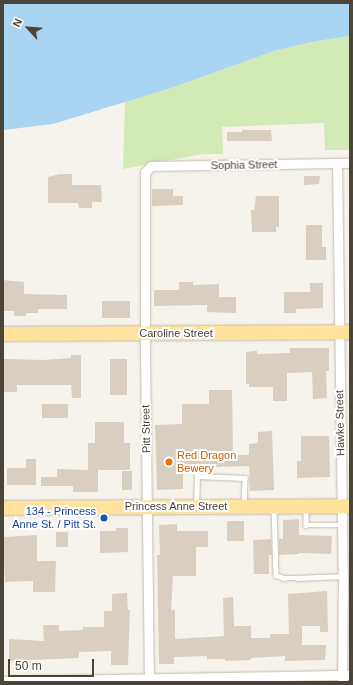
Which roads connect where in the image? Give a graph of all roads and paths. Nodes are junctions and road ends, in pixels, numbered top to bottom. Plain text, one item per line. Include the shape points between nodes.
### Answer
1 (337, 163) junction
2 (350, 163) edge
3 (144, 176) joint
4 (344, 332) edge
5 (145, 333) junction
6 (3, 334) edge
7 (147, 506) junction
8 (196, 506) junction
9 (244, 506) junction
10 (274, 506) junction
11 (306, 506) junction
12 (345, 506) edge
13 (3, 508) edge
14 (341, 525) junction
15 (342, 576) junction
16 (345, 677) edge
17 (149, 680) edge
18 (3, 681) edge

1 - 2 street, Sophia Street
1 - 3 street, Sophia Street via 151,166
1 - 4 street, Hawke Street
3 - 5 street, Pitt Street
4 - 5 main road, Caroline Street
4 - 12 street, Hawke Street
5 - 6 main road, Caroline Street
5 - 7 street, Pitt Street
7 - 8 main road, Princess Anne Street
7 - 13 main road, Princess Anne Street
7 - 17 street, Pitt Street
8 - 9 main road, Princess Anne Street
8 - 9 lane via 197,476 245,478
9 - 10 main road, Princess Anne Street
10 - 11 main road, Princess Anne Street
10 - 15 lane via 276,575 284,578
11 - 12 main road, Princess Anne Street
11 - 14 lane via 306,525
12 - 14 street, Hawke Street
14 - 15 street, Hawke Street
15 - 16 street, Hawke Street
16 - 17 street
17 - 18 street

